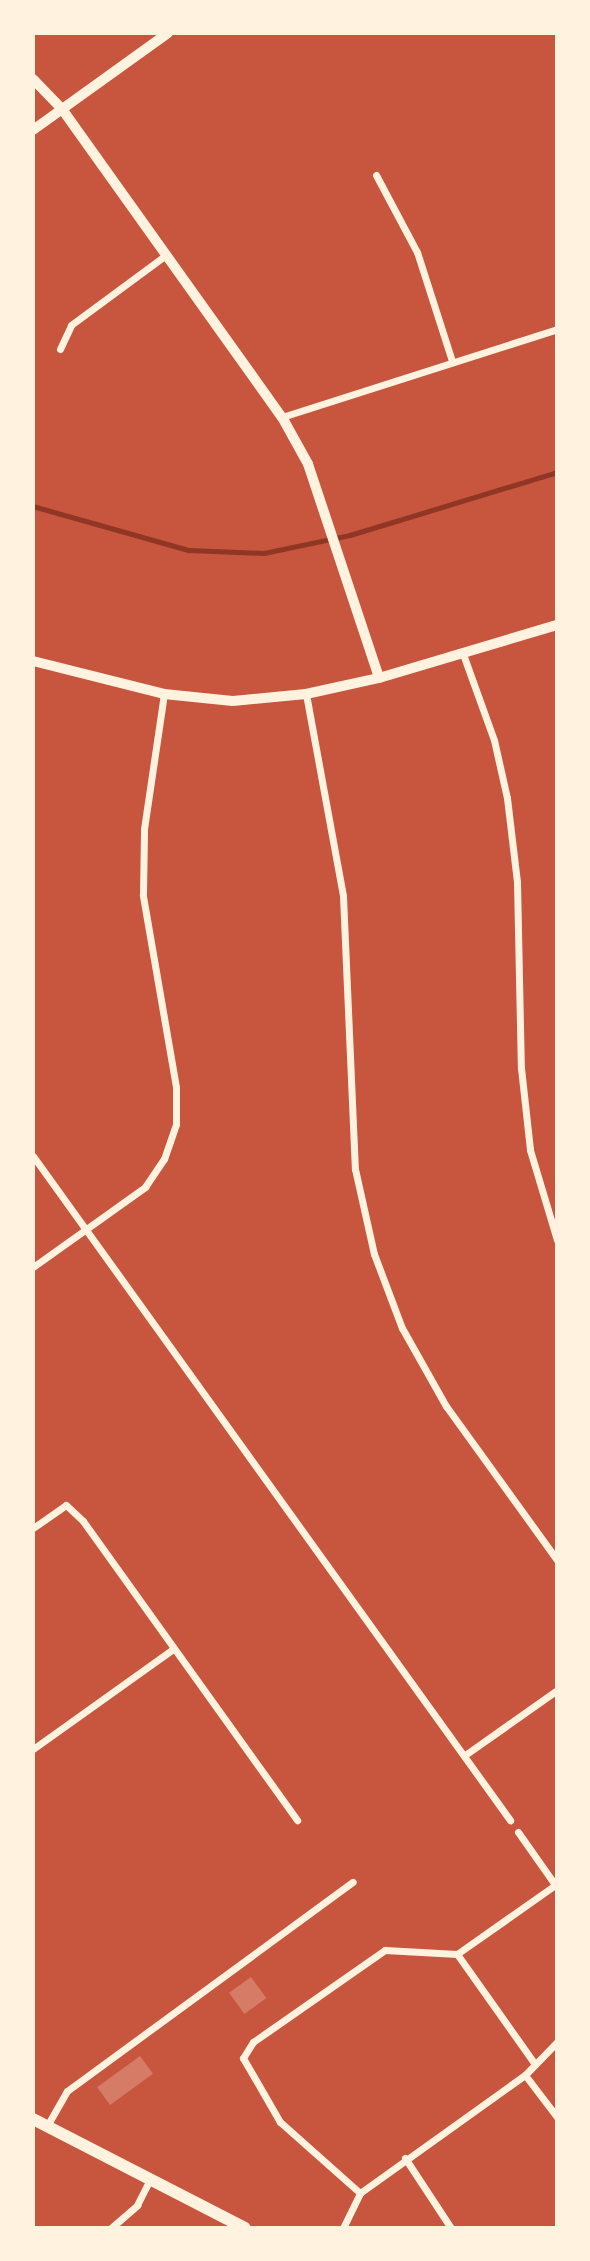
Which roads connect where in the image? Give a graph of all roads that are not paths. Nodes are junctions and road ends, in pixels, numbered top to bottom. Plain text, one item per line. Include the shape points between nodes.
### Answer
1 (168, 33) edge
2 (33, 79) edge
3 (62, 109) junction
4 (33, 130) edge
5 (376, 175) dead end
6 (166, 255) junction
7 (557, 329) edge
8 (60, 349) dead end
9 (452, 361) junction
10 (282, 417) junction
11 (557, 625) edge
12 (463, 654) junction
13 (33, 662) edge
14 (379, 678) junction
15 (164, 694) junction
16 (306, 694) junction
17 (33, 1156) edge
18 (83, 1230) junction
19 (557, 1240) edge
20 (33, 1267) edge
21 (33, 1528) edge
22 (557, 1560) edge
23 (172, 1650) junction
24 (557, 1690) edge
25 (33, 1749) edge
26 (466, 1755) junction
27 (297, 1820) dead end
28 (510, 1820) dead end
29 (518, 1832) dead end
30 (353, 1882) dead end
31 (556, 1886) edge
32 (457, 1954) junction
33 (557, 2042) edge
34 (535, 2064) junction
35 (525, 2075) junction
36 (557, 2116) edge
37 (33, 2119) edge
38 (47, 2126) junction
39 (405, 2158) junction
40 (150, 2179) junction
41 (360, 2193) junction
42 (111, 2228) edge
43 (245, 2228) edge
44 (343, 2228) edge
45 (451, 2228) edge

1 - 3 main road
2 - 3 street
3 - 4 main road
3 - 6 street
5 - 9 street via 417,252
6 - 8 street via 71,325
6 - 10 street
7 - 9 street
9 - 10 street
10 - 14 street via 308,464
11 - 12 street
12 - 14 street
12 - 19 street via 494,740 507,798 517,882 521,1068 530,1150
13 - 15 street
14 - 16 street
15 - 16 street via 233,701
15 - 18 street via 144,829 142,895 176,1087 176,1124 164,1159 145,1187
16 - 22 street via 343,895 355,1169 374,1254 402,1328 446,1406
17 - 18 street
18 - 20 street
18 - 26 street
21 - 23 street via 66,1505 83,1521
23 - 25 street
23 - 27 street
24 - 26 street
26 - 28 street
29 - 31 street
30 - 38 street via 67,2091
31 - 32 street
32 - 34 street
32 - 41 street via 386,1950 253,2042 243,2058 280,2122
33 - 34 street
34 - 35 street
35 - 36 street
35 - 39 street
37 - 38 main road
38 - 40 main road
39 - 41 street
39 - 45 street
40 - 42 street via 137,2205
40 - 43 main road
41 - 44 street

